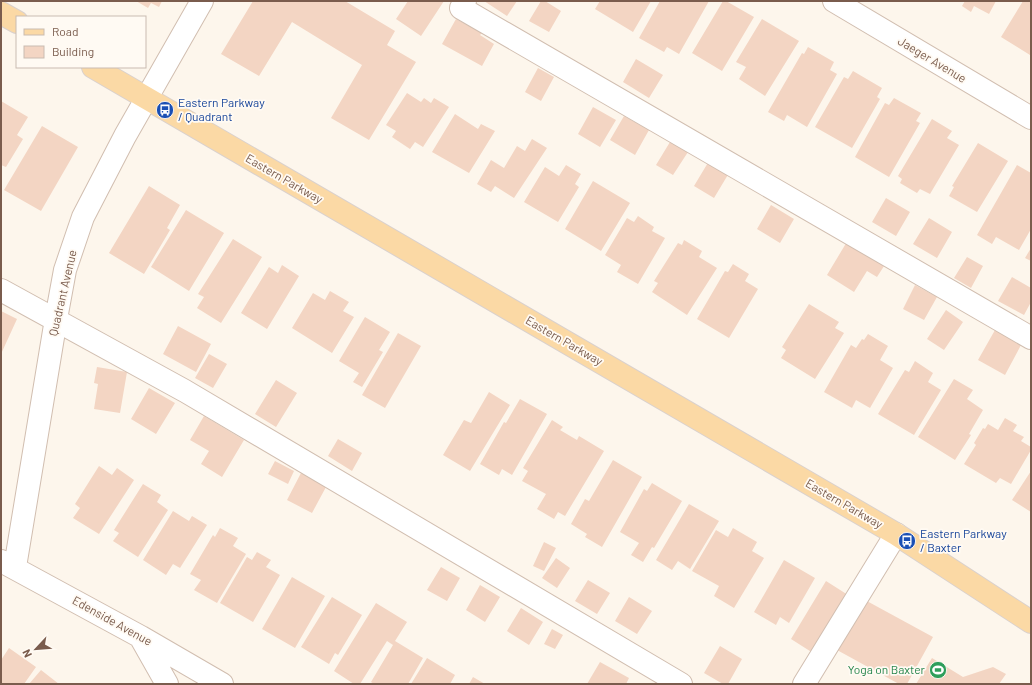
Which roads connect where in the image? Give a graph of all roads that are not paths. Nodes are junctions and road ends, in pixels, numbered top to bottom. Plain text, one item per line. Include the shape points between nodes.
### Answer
1 (202, 1) edge
2 (465, 1) edge
3 (834, 1) edge
4 (1, 13) edge
5 (16, 21) edge
6 (95, 68) edge
7 (147, 99) junction
8 (1031, 118) edge
9 (1, 290) edge
10 (56, 319) junction
11 (1031, 338) edge
12 (896, 534) junction
13 (8, 564) edge
14 (1031, 622) edge
15 (141, 637) junction
16 (167, 684) edge
17 (222, 684) edge
18 (681, 684) edge
19 (804, 684) edge

1 - 7 street, Quadrant Avenue
2 - 11 street via 460,8
3 - 8 street, Jaeger Avenue
4 - 5 main road
6 - 7 main road, Eastern Parkway
7 - 10 street, Quadrant Avenue via 83,217 65,270
7 - 12 main road, Eastern Parkway
9 - 10 street
10 - 13 street, Quadrant Avenue
10 - 18 street via 185,391
12 - 14 main road, Eastern Parkway
12 - 19 street
13 - 15 street, Edenside Avenue
15 - 16 street
15 - 17 street, Edenside Avenue

